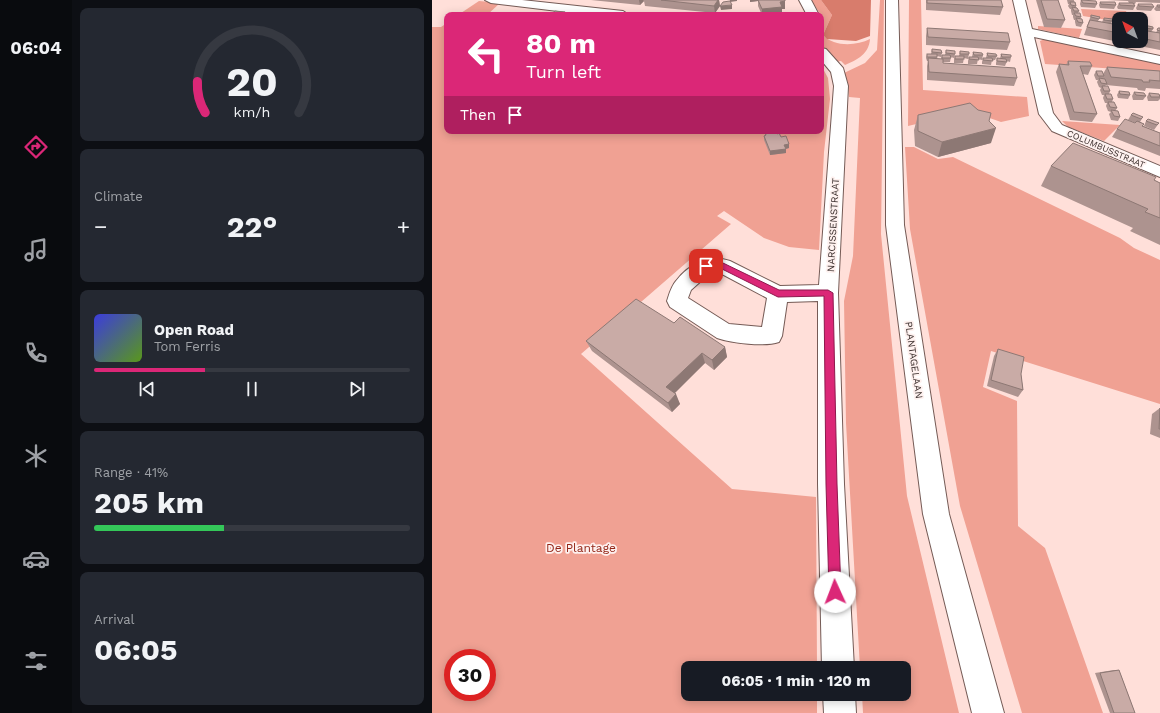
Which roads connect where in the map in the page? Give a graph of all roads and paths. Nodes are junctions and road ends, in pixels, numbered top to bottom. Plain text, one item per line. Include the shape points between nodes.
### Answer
1 (491, 0) edge
2 (804, 0) edge
3 (892, 0) edge
4 (1019, 0) edge
5 (597, 12) edge
6 (811, 12) edge
7 (1027, 32) junction
8 (824, 55) edge
9 (1160, 60) edge
10 (1160, 172) edge
11 (828, 293) junction
12 (778, 294) junction
13 (838, 661) edge
14 (839, 701) edge
15 (840, 713) edge
16 (988, 713) edge

1 - 5 street
2 - 6 street
3 - 16 street, PLANTAGELAAN via 895,225 936,514
4 - 7 street, COLUMBUSSTRAAT
7 - 9 street
7 - 10 street, COLUMBUSSTRAAT via 1046,114 1057,128
8 - 11 street, NARCISSENSTRAAT via 838,71 841,86
11 - 12 street
11 - 13 street, NARCISSENSTRAAT via 831,484
12 - 12 street via 723,266 706,266 683,286 677,302 725,332 771,336
14 - 15 street

